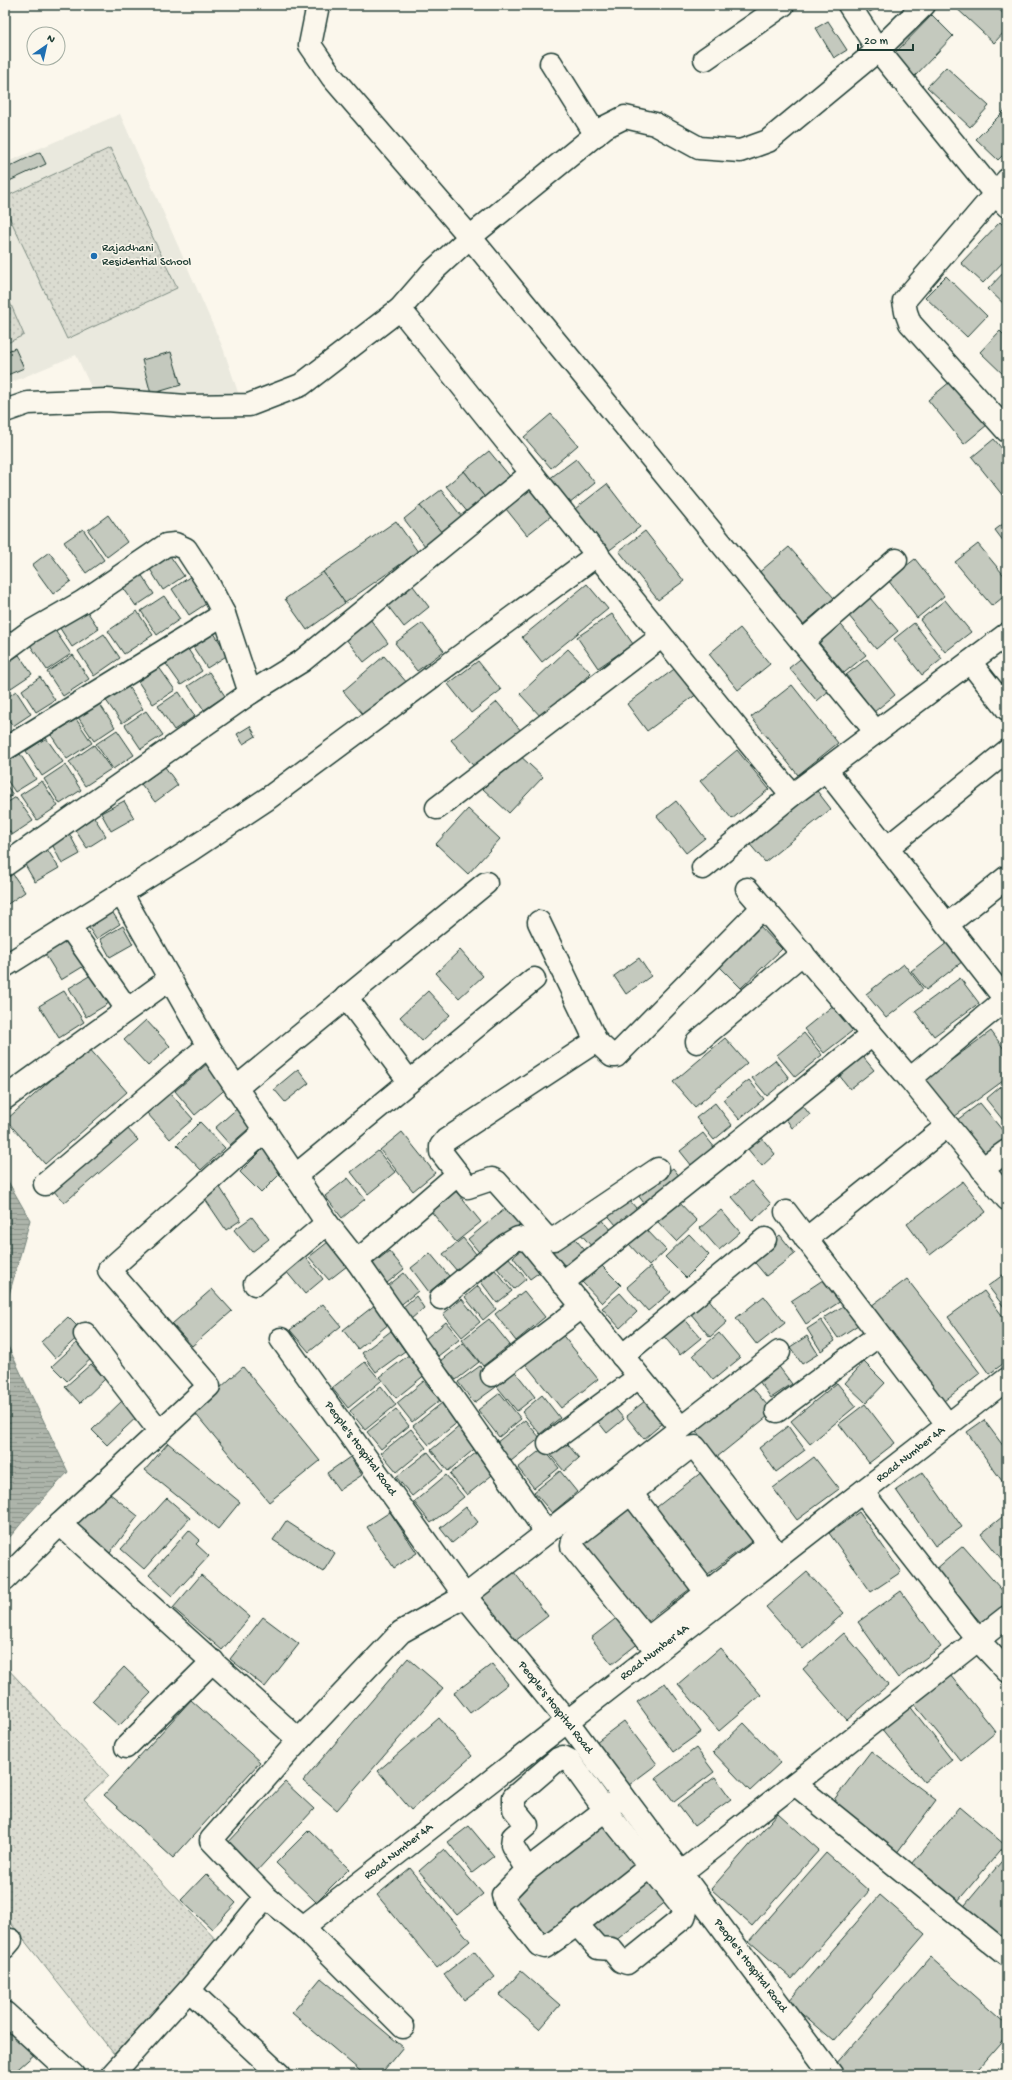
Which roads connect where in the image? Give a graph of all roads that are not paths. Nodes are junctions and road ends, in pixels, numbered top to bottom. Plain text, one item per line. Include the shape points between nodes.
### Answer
1 (318, 5) edge
2 (783, 5) edge
3 (849, 5) edge
4 (924, 5) edge
5 (878, 50) junction
6 (705, 59) dead end
7 (551, 63) dead end
8 (596, 135) junction
9 (1003, 194) edge
10 (470, 237) junction
11 (400, 309) junction
12 (5, 411) edge
13 (1007, 431) edge
14 (532, 472) junction
15 (598, 554) junction
16 (896, 560) dead end
17 (224, 614) junction
18 (1007, 634) edge
19 (661, 637) junction
20 (802, 642) junction
21 (5, 650) edge
22 (970, 662) junction
23 (250, 693) junction
24 (1007, 709) edge
25 (876, 732) junction
26 (5, 749) edge
27 (1007, 751) edge
28 (826, 770) junction
29 (792, 795) junction
30 (436, 808) dead end
31 (888, 847) junction
32 (5, 865) edge
33 (703, 868) dead end
34 (1007, 877) edge
35 (486, 884) dead end
36 (747, 889) dead end
37 (121, 893) junction
38 (762, 908) junction
39 (538, 922) dead end
40 (948, 924) junction
41 (69, 926) junction
42 (803, 953) junction
43 (5, 966) edge
44 (170, 979) junction
45 (534, 979) dead end
46 (346, 997) junction
47 (1006, 998) edge
48 (127, 1009) junction
49 (872, 1035) junction
50 (596, 1041) junction
51 (697, 1042) dead end
52 (208, 1046) junction
53 (910, 1079) junction
54 (409, 1081) junction
55 (236, 1088) junction
56 (5, 1098) edge
57 (947, 1126) junction
58 (266, 1130) junction
59 (1007, 1151) edge
60 (658, 1169) dead end
61 (982, 1169) junction
62 (458, 1174) junction
63 (295, 1176) junction
64 (45, 1184) dead end
65 (1007, 1199) edge
66 (786, 1212) dead end
67 (327, 1223) junction
68 (765, 1239) dead end
69 (806, 1239) junction
70 (357, 1261) junction
71 (562, 1283) junction
72 (255, 1284) dead end
73 (442, 1298) dead end
74 (582, 1307) junction
75 (85, 1334) dead end
76 (879, 1335) junction
77 (281, 1339) dead end
78 (779, 1352) dead end
79 (622, 1356) junction
80 (492, 1375) dead end
81 (639, 1377) junction
82 (1007, 1379) edge
83 (777, 1411) dead end
84 (948, 1426) junction
85 (681, 1428) junction
86 (160, 1432) junction
87 (549, 1443) dead end
88 (863, 1492) junction
89 (631, 1493) junction
90 (60, 1524) junction
91 (546, 1532) junction
92 (774, 1551) junction
93 (5, 1579) edge
94 (465, 1596) junction
95 (711, 1599) junction
96 (1007, 1617) edge
97 (978, 1640) junction
98 (652, 1645) junction
99 (213, 1661) junction
100 (1007, 1671) edge
101 (567, 1721) junction
102 (299, 1740) junction
103 (126, 1747) dead end
104 (795, 1784) junction
105 (623, 1796) junction
106 (605, 1810) junction
107 (658, 1860) junction
108 (527, 1870) junction
109 (680, 1873) junction
110 (266, 1897) junction
111 (575, 1926) junction
112 (303, 1927) junction
113 (1007, 1955) edge
114 (189, 1990) junction
115 (5, 2013) edge
116 (403, 2027) dead end
117 (73, 2075) edge
118 (112, 2075) edge
119 (280, 2075) edge
120 (832, 2075) edge

1 - 10 street via 310,46 332,77
2 - 6 street
3 - 5 street
4 - 5 street
5 - 8 street via 768,141 740,151 699,148 656,124 625,117
5 - 9 street
7 - 8 street
8 - 10 street
9 - 13 street via 904,301 910,323
10 - 11 street via 432,272
10 - 20 street
11 - 12 street via 301,385 250,405 186,406 106,400 28,403
11 - 14 street
14 - 15 street
14 - 23 street via 302,661
15 - 19 street
15 - 37 street via 267,799
16 - 20 street
17 - 21 street via 186,549 175,544 166,545
17 - 23 street
17 - 26 street
18 - 22 street
19 - 29 street
19 - 30 street
20 - 25 street
22 - 24 street
22 - 25 street
23 - 32 street
25 - 28 street
27 - 31 street
28 - 29 street
28 - 31 street
29 - 33 street
31 - 40 street
34 - 40 street
35 - 46 street
36 - 38 street
37 - 41 street
37 - 44 street
38 - 42 street
38 - 50 street via 616,1056 612,1056
39 - 50 street
40 - 47 street
41 - 43 street
41 - 48 street
42 - 49 street
42 - 51 street
44 - 48 street
44 - 52 street
45 - 54 street
46 - 54 street
46 - 55 street
47 - 53 street
48 - 56 street
49 - 53 street
49 - 71 street
50 - 62 street via 446,1140 441,1146 441,1152
52 - 55 street
52 - 64 street
53 - 57 street
54 - 63 street
55 - 58 street
57 - 61 street
57 - 69 street
58 - 63 street
58 - 86 street via 110,1270 209,1386
59 - 61 street
60 - 62 street via 554,1239 545,1236 497,1182 492,1179 468,1187
61 - 65 street
62 - 70 street
63 - 67 street
66 - 69 street
67 - 70 street
67 - 72 street
68 - 79 street
69 - 76 street
70 - 91 street
71 - 73 street via 529,1241 518,1238
71 - 74 street
74 - 79 street
74 - 80 street
75 - 86 street
76 - 83 street
76 - 84 street
77 - 94 street, People's Hospital Road
78 - 85 street
79 - 81 street
81 - 85 street
81 - 87 street
82 - 84 street, Road Number 4A
84 - 88 street, Road Number 4A
85 - 91 street
86 - 90 street
88 - 92 street, Road Number 4A
88 - 97 street
89 - 92 street via 689,1448 695,1447
89 - 95 street
89 - 98 street via 577,1535 572,1546
90 - 93 street
90 - 99 street
91 - 94 street
92 - 95 street, Road Number 4A
94 - 101 street, People's Hospital Road
94 - 102 street via 401,1632
95 - 98 street, Road Number 4A
96 - 97 street
97 - 100 street
97 - 104 street
98 - 101 street, Road Number 4A
99 - 102 street
99 - 103 street
101 - 105 street, People's Hospital Road
101 - 112 street, Road Number 4A
102 - 110 street via 211,1840
104 - 109 street
104 - 113 street
105 - 106 street
105 - 107 street, People's Hospital Road
106 - 107 street
106 - 108 street
106 - 108 street via 569,1760 563,1757 558,1759 514,1797 514,1808 527,1824 513,1837 512,1845
107 - 109 street, People's Hospital Road
107 - 111 street
107 - 111 street via 686,1914 633,1958 624,1963 611,1949 598,1948 580,1928
108 - 111 street via 503,1895 505,1902 539,1945 545,1947
109 - 120 street, People's Hospital Road
110 - 112 street
110 - 114 street
112 - 116 street
114 - 118 street
114 - 119 street
115 - 117 street

